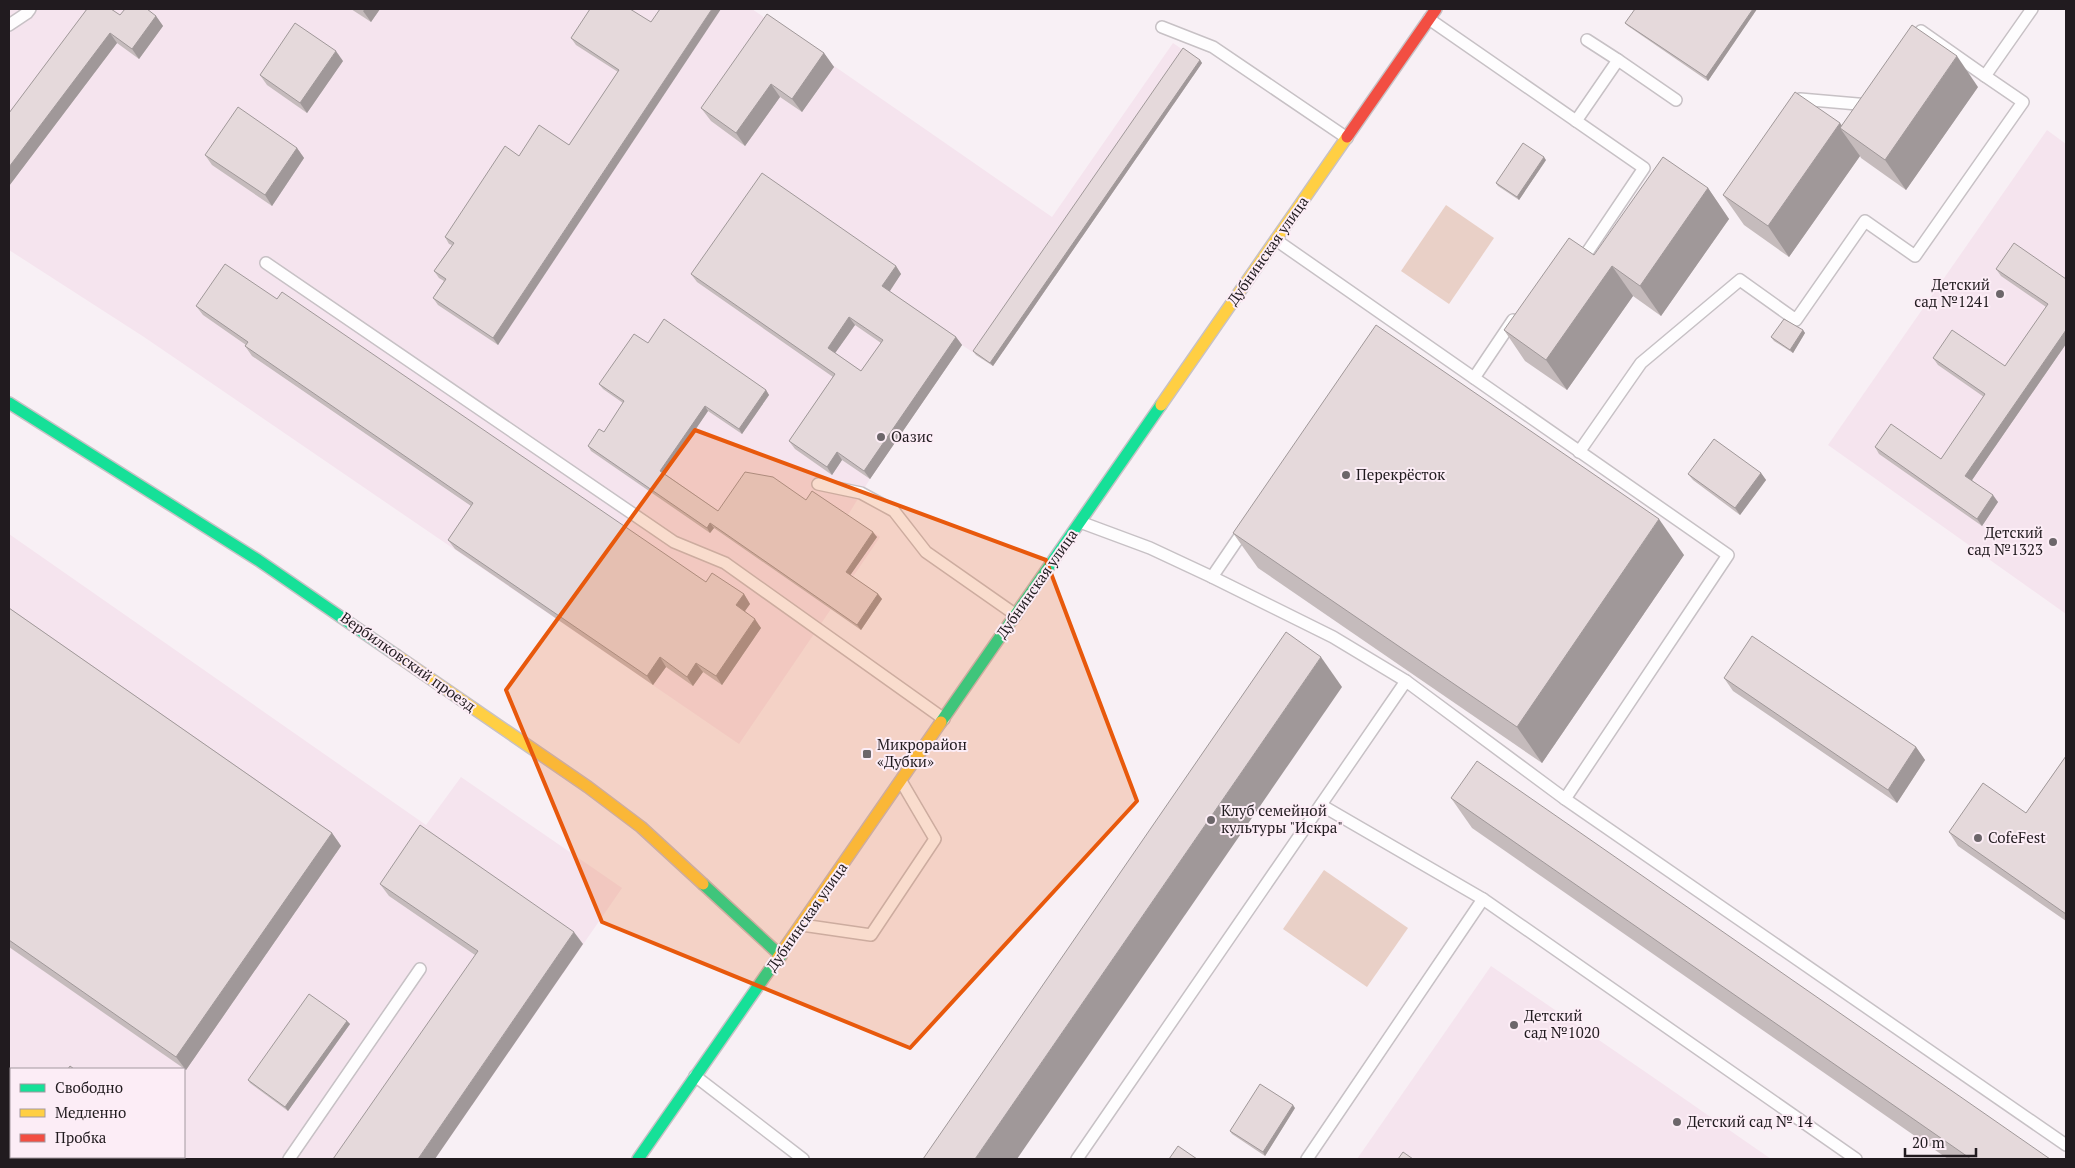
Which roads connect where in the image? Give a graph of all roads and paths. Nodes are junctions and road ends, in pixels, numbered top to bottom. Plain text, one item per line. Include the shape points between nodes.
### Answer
1 (30, 9) edge
2 (1436, 9) edge
3 (2032, 9) edge
4 (1429, 19) junction
5 (9, 25) edge
6 (1162, 27) dead end
7 (1587, 40) dead end
8 (1906, 53) edge
9 (1618, 60) junction
10 (1985, 76) junction
11 (1874, 98) edge
12 (1676, 100) dead end
13 (1789, 115) edge
14 (1576, 122) junction
15 (1347, 138) junction
16 (1276, 240) junction
17 (266, 263) dead end
18 (1571, 266) edge
19 (1521, 308) edge
20 (1474, 378) junction
21 (9, 403) edge
22 (1579, 452) junction
23 (818, 484) dead end
24 (1250, 520) edge
25 (1080, 522) junction
26 (1212, 577) junction
27 (1016, 615) junction
28 (1406, 681) junction
29 (944, 719) junction
30 (901, 781) junction
31 (1565, 798) junction
32 (1321, 805) junction
33 (1483, 899) junction
34 (802, 925) junction
35 (780, 956) junction
36 (420, 969) dead end
37 (695, 1076) junction
38 (2065, 1141) edge
39 (800, 1158) edge
40 (289, 1159) edge
41 (638, 1159) edge
42 (1076, 1159) edge
43 (1307, 1159) edge
44 (1856, 1159) edge

1 - 5 lane
2 - 4 street, Дубнинская улица
3 - 10 lane
4 - 14 lane
4 - 15 street, Дубнинская улица
6 - 15 lane via 1213,47
7 - 9 lane
8 - 10 lane via 1921,31
9 - 12 lane
9 - 14 lane
10 - 22 lane via 2023,102 1915,256 1865,221 1796,320 1740,280 1641,363
11 - 13 lane via 1869,105 1800,99
14 - 18 lane via 1644,168 1579,264
15 - 16 street, Дубнинская улица
16 - 20 lane via 1385,321
16 - 25 street, Дубнинская улица
17 - 29 lane via 674,542 725,563
19 - 20 lane
20 - 22 lane
21 - 35 street, Вербилковский проезд via 266,565 588,787 641,827
22 - 31 lane via 1728,555
23 - 27 lane via 861,493 894,511 926,552
24 - 26 lane
25 - 26 lane via 1150,548
25 - 27 street, Дубнинская улица
26 - 28 lane via 1333,637
27 - 29 street, Дубнинская улица
28 - 31 lane
28 - 32 lane
29 - 30 street, Дубнинская улица
30 - 34 street, Дубнинская улица
30 - 34 lane via 936,840 871,935
31 - 38 lane
32 - 33 lane
32 - 42 lane
33 - 43 lane
33 - 44 lane
34 - 35 street, Дубнинская улица
35 - 37 street, Дубнинская улица
36 - 40 lane
37 - 39 lane
37 - 41 street, Дубнинская улица

